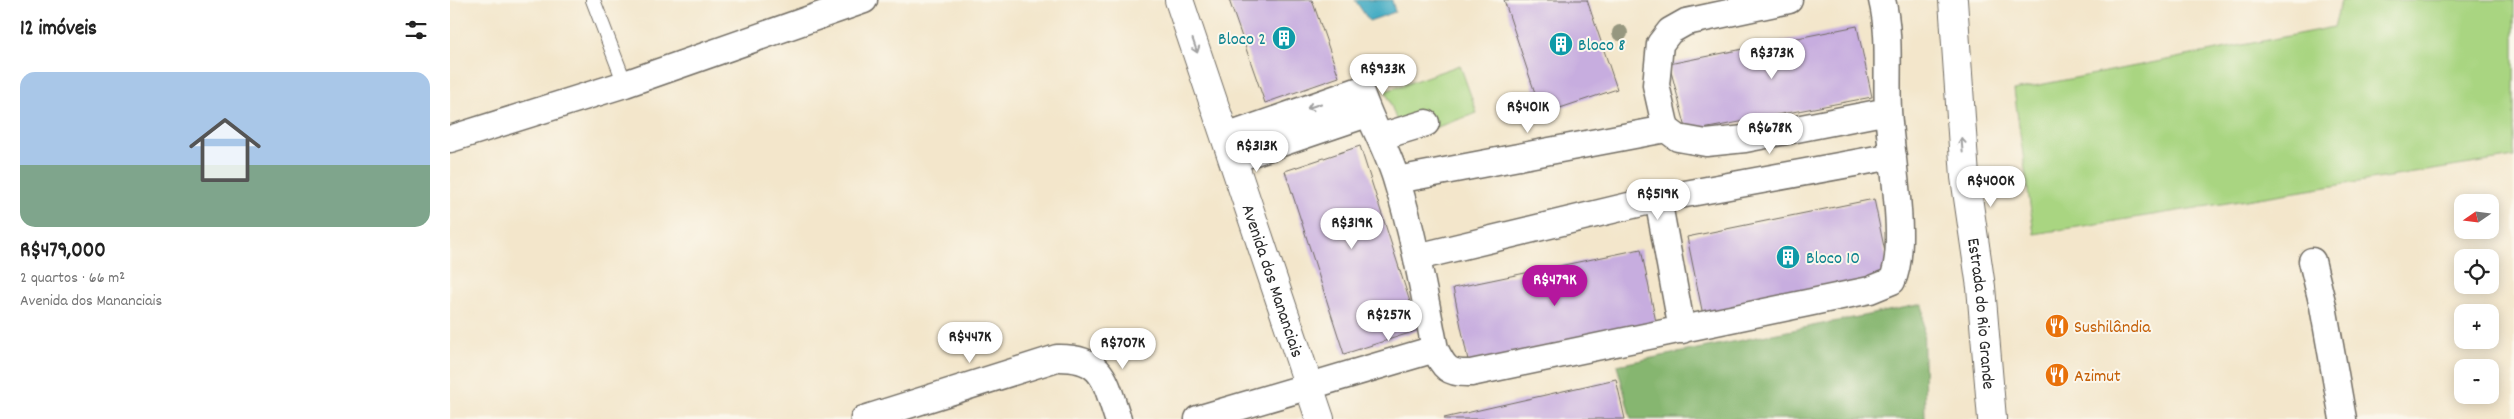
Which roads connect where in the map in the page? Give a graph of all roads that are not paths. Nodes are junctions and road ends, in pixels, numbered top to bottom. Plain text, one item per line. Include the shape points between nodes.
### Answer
1 (593, 0) edge
2 (864, 0) edge
3 (1179, 0) edge
4 (1789, 0) edge
5 (1882, 0) edge
6 (1953, 0) edge
7 (625, 84) junction
8 (1888, 111) junction
9 (1426, 123) dead end
10 (1666, 129) junction
11 (1380, 137) junction
12 (450, 139) edge
13 (1230, 148) junction
14 (1893, 156) junction
15 (1397, 180) junction
16 (1658, 200) junction
17 (1417, 257) junction
18 (2312, 261) dead end
19 (1682, 330) junction
20 (1435, 349) junction
21 (1309, 387) junction
22 (864, 419) edge
23 (1118, 419) edge
24 (1198, 419) edge
25 (1320, 419) edge
26 (1992, 419) edge
27 (2343, 419) edge

1 - 7 lane
2 - 7 street
3 -> 13 main road, Avenida dos Mananciais
4 - 10 street via 1686,22 1670,31 1660,44 1656,85
5 - 8 street via 1888,22
26 -> 6 main road, Estrada do Rio Grande via 1981,287 1964,168
7 - 12 street
8 - 10 street via 1744,139 1706,142 1678,138
8 - 14 street
9 - 11 street
10 - 15 street
11 - 13 street via 1364,102
11 - 15 street
13 - 21 main road, Avenida dos Mananciais
14 - 16 street
14 - 19 street via 1899,247 1892,281 1870,290
15 - 17 street
16 - 17 street
16 - 19 street
17 - 20 street
18 - 27 street
19 - 20 street via 1458,374 1448,370
20 - 21 street
21 - 24 street
21 - 25 main road, Avenida dos Mananciais
22 - 23 street via 1057,358 1070,357 1094,365 1104,379

